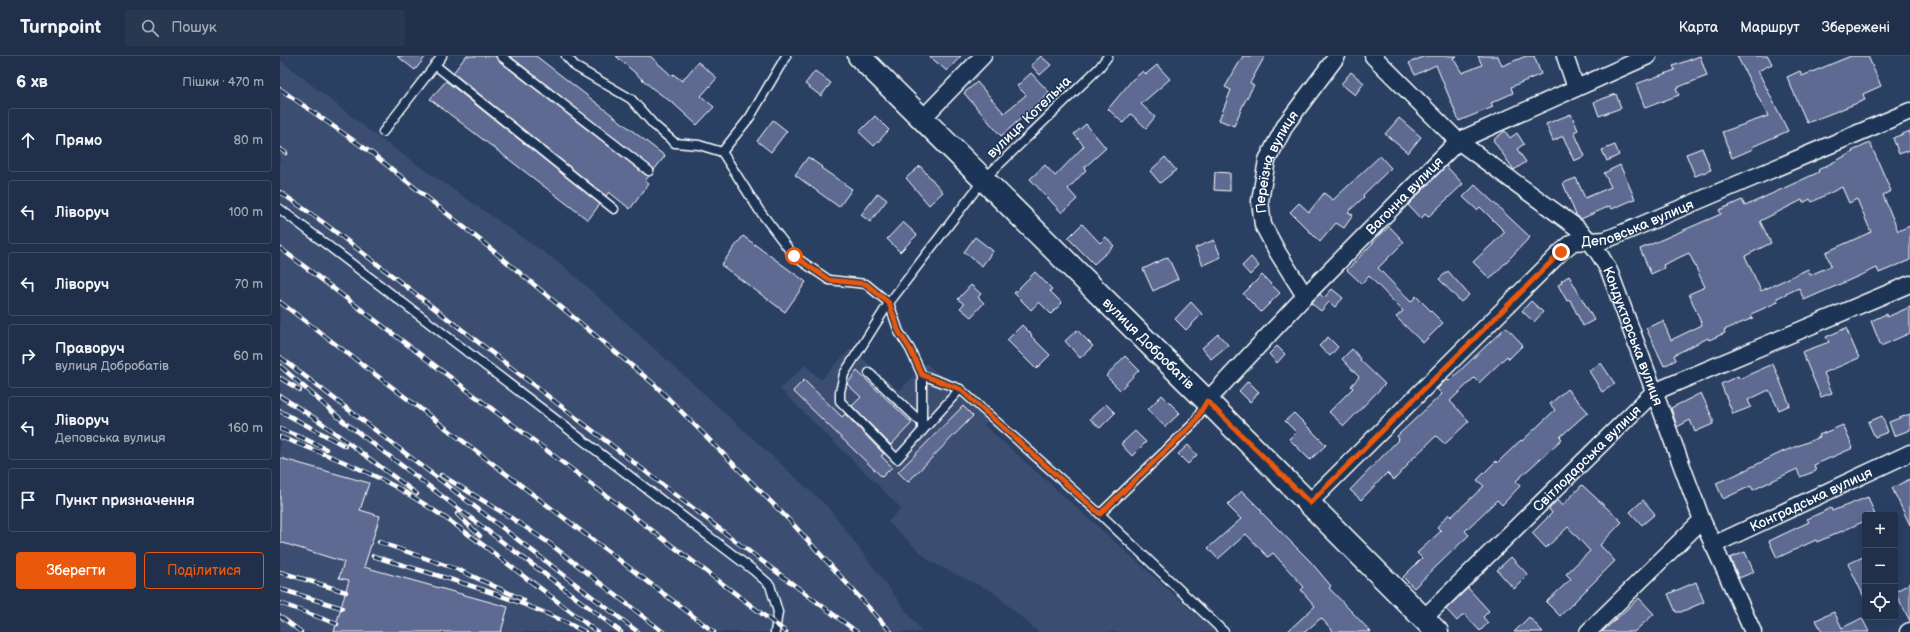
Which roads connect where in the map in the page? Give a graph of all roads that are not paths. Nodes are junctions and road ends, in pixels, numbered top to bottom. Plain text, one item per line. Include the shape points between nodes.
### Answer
1 (442, 56) edge
2 (501, 56) edge
3 (566, 56) edge
4 (786, 56) edge
5 (859, 56) edge
6 (983, 56) edge
7 (1108, 56) edge
8 (1337, 56) edge
9 (1373, 56) edge
10 (1565, 56) edge
11 (1648, 56) edge
12 (435, 65) junction
13 (1576, 88) junction
14 (1910, 111) edge
15 (923, 118) junction
16 (383, 132) dead end
17 (1458, 141) junction
18 (722, 152) junction
19 (649, 171) dead end
20 (984, 179) junction
21 (280, 209) edge
22 (614, 209) dead end
23 (1590, 240) junction
24 (1910, 284) edge
25 (1305, 296) junction
26 (889, 303) junction
27 (869, 374) dead end
28 (922, 375) junction
29 (960, 389) junction
30 (1654, 392) junction
31 (1207, 401) junction
32 (922, 427) junction
33 (1910, 453) edge
34 (1310, 503) junction
35 (1100, 514) junction
36 (1702, 520) junction
37 (1712, 545) junction
38 (1430, 625) edge
39 (775, 632) edge
40 (1224, 632) edge
41 (1588, 632) edge
42 (1753, 632) edge

1 - 12 lane
2 - 19 lane
3 - 18 lane via 576,67 631,99 654,125 675,143 699,145
4 - 18 lane via 750,117
5 - 15 street, вулиця Добробатів
6 - 15 street
7 - 20 lane, вулиця Котельна via 1099,68
8 - 25 street, Переїзна вулиця via 1286,124 1267,160 1260,200 1263,225
9 - 17 street, Кондукторська вулиця
10 - 13 street
11 - 13 street, Вагонна вулиця
12 - 16 lane
12 - 22 lane
13 - 17 street, Вагонна вулиця
14 - 23 street, Деповська вулиця via 1620,234 1605,240
15 - 20 street, вулиця Добробатів
17 - 23 street, Кондукторська вулиця
17 - 25 street, Вагонна вулиця
18 - 26 lane via 758,210 794,256 829,280 866,284
20 - 26 lane, вулиця Котельна
20 - 31 street, вулиця Добробатів
21 - 39 lane via 753,570 770,585 778,612
23 - 30 street, Кондукторська вулиця via 1610,273
23 - 34 street, Деповська вулиця via 1573,242 1561,252
24 - 30 street, Світлодарська вулиця
25 - 31 street, Вагонна вулиця
26 - 28 lane via 899,332
26 - 32 lane, вулиця Котельна via 844,374 840,401 897,459
27 - 32 lane
28 - 29 lane
28 - 32 lane
29 - 32 lane
29 - 35 lane
30 - 36 street, Кондукторська вулиця
30 - 38 street, Світлодарська вулиця
31 - 34 street, вулиця Добробатів
31 - 35 lane via 1194,423
33 - 37 street, Конградська вулиця
34 - 38 street, вулиця Добробатів
35 - 40 lane
36 - 37 street, Кондукторська вулиця
36 - 41 street
37 - 42 street, Кондукторська вулиця

